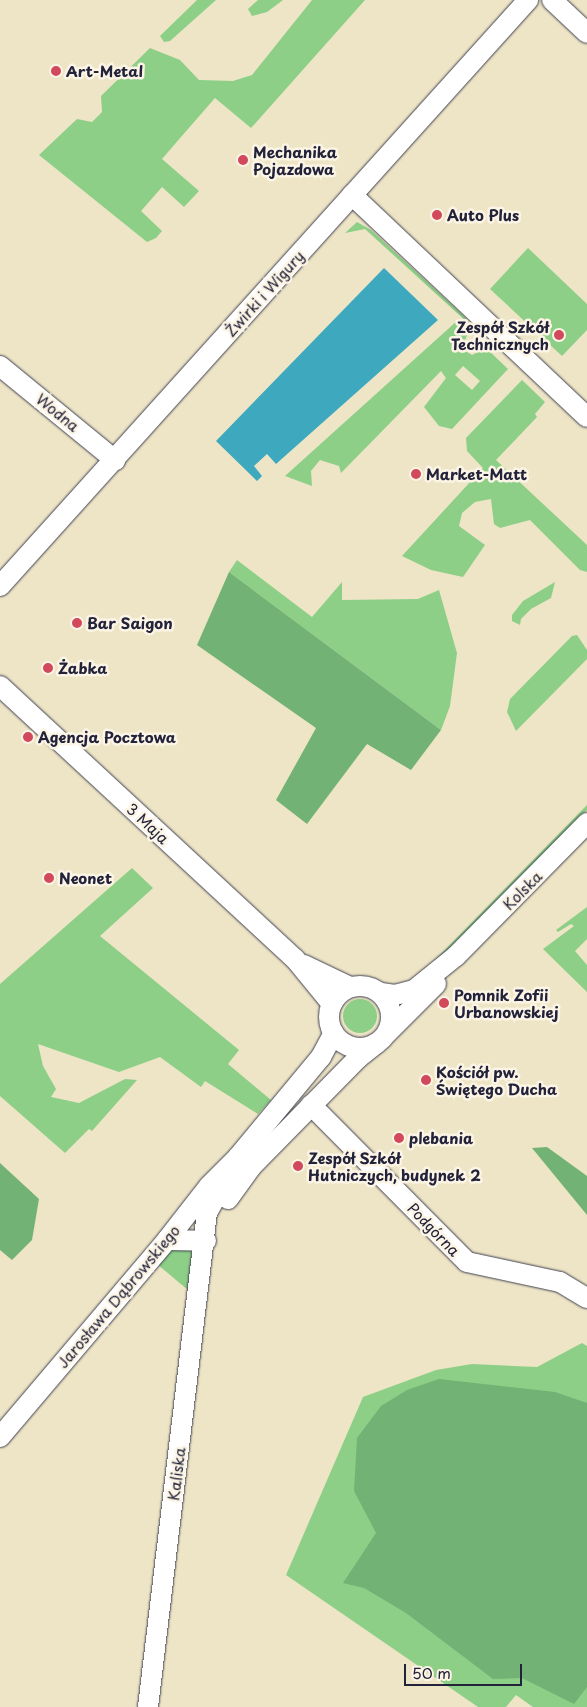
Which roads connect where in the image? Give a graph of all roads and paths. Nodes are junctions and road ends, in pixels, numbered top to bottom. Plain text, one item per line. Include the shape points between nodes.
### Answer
1 (528, 0) edge
2 (552, 0) edge
3 (587, 32) edge
4 (352, 196) junction
5 (0, 366) edge
6 (587, 417) edge
7 (115, 460) junction
8 (0, 586) edge
9 (0, 686) edge
10 (587, 823) edge
11 (456, 956) junction
12 (295, 959) junction
13 (350, 987) junction
14 (381, 993) junction
15 (332, 1004) junction
16 (334, 1033) junction
17 (382, 1037) junction
18 (312, 1105) junction
19 (238, 1157) junction
20 (168, 1240) junction
21 (206, 1241) junction
22 (587, 1298) edge
23 (0, 1437) edge
24 (148, 1707) edge

1 - 4 street, Żwirki i Wigury
2 - 3 street
4 - 6 street
4 - 7 street, Żwirki i Wigury
5 - 7 street, Wodna
7 - 8 street, Żwirki i Wigury
9 - 12 street, 3 Maja
10 - 11 street, Kolska
11 - 14 street, Kolska via 414,990 395,995
11 - 17 street, Kolska via 431,991
12 - 13 street, 3 Maja
12 - 15 street, 3 Maja
13 - 14 street via 372,987
13 - 15 street
14 - 17 street via 390,1005 392,1018
15 - 16 street via 329,1019
16 - 17 street via 354,1048
16 - 19 street, Jarosława Dąbrowskiego via 321,1058
17 - 18 street
18 - 21 street via 240,1180
18 - 22 street, Podgórna via 467,1262 560,1282
19 - 20 street, Jarosława Dąbrowskiego via 209,1186
19 - 21 street, Jarosława Dąbrowskiego via 207,1213
20 - 21 street
20 - 23 street, Jarosława Dąbrowskiego
21 - 24 street, Kaliska

